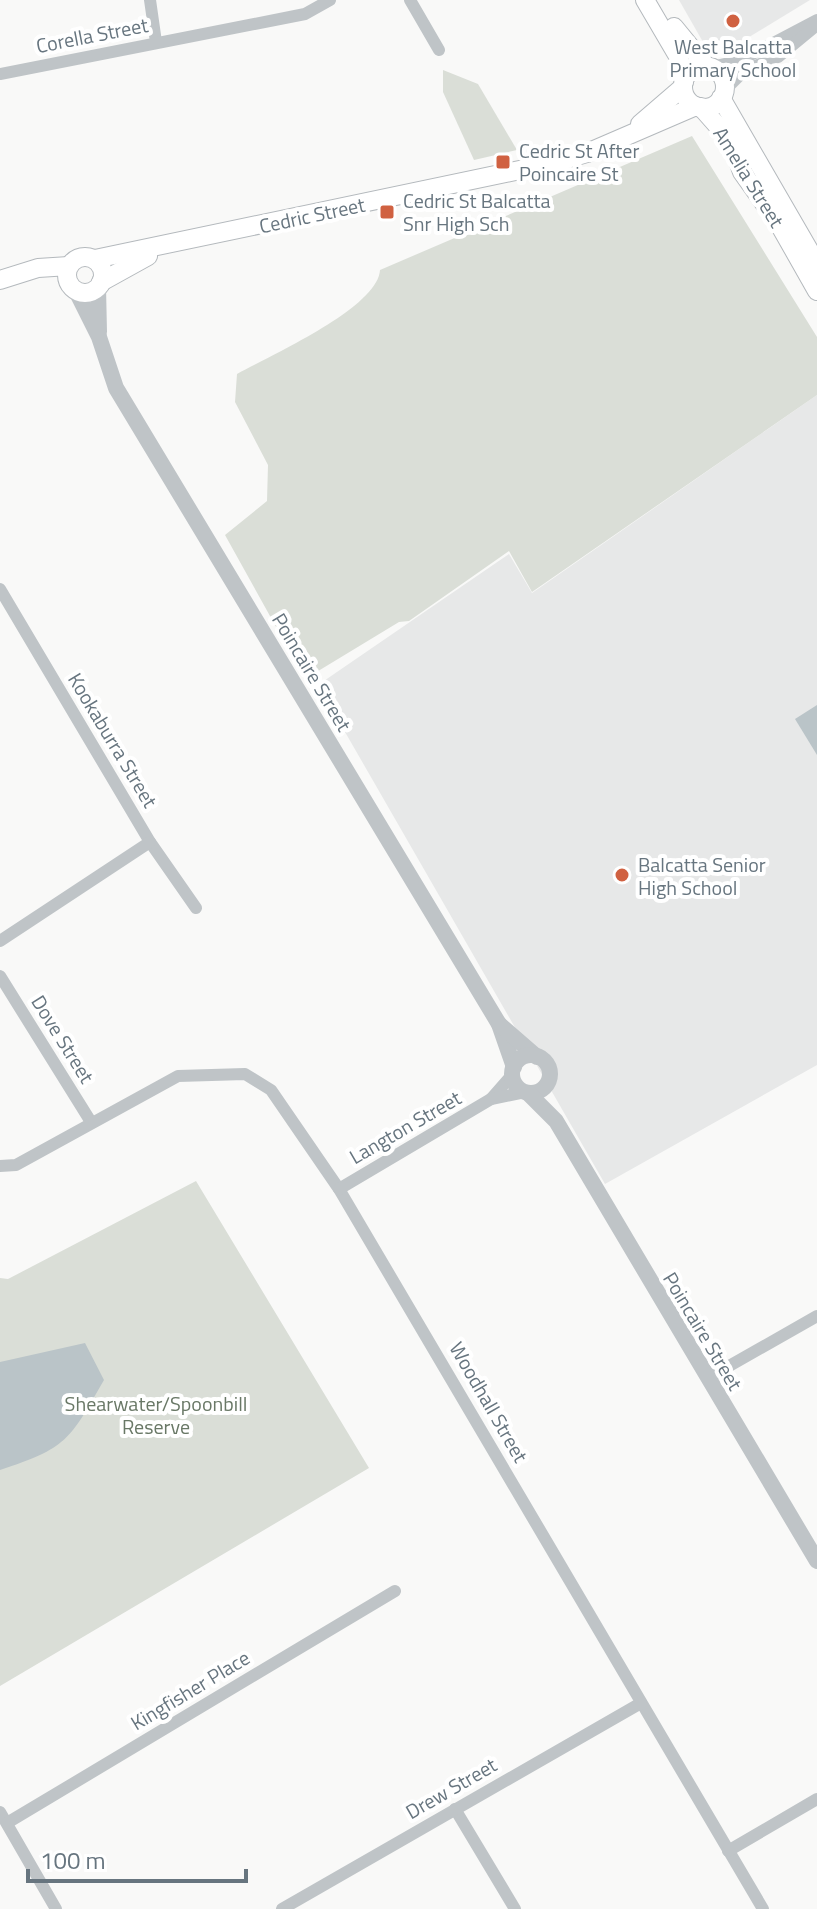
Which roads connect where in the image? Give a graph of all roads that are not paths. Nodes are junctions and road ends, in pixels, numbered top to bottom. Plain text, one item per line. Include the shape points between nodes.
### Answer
1 (150, 0) edge
2 (330, 0) edge
3 (410, 0) edge
4 (645, 0) edge
5 (658, 0) edge
6 (817, 23) edge
7 (156, 42) junction
8 (439, 50) dead end
9 (709, 67) junction
10 (0, 74) edge
11 (684, 84) junction
12 (723, 95) junction
13 (698, 106) junction
14 (632, 131) junction
15 (176, 244) junction
16 (95, 259) junction
17 (817, 264) edge
18 (71, 279) junction
19 (2, 280) edge
20 (100, 284) junction
21 (817, 291) edge
22 (99, 337) junction
23 (0, 589) edge
24 (150, 842) junction
25 (196, 908) dead end
26 (0, 941) edge
27 (0, 976) edge
28 (499, 1024) junction
29 (537, 1057) junction
30 (513, 1071) junction
31 (547, 1082) junction
32 (527, 1092) junction
33 (491, 1099) junction
34 (556, 1121) junction
35 (91, 1122) junction
36 (0, 1166) edge
37 (339, 1189) junction
38 (817, 1316) edge
39 (708, 1378) junction
40 (817, 1561) edge
41 (395, 1591) dead end
42 (641, 1703) junction
43 (817, 1799) edge
44 (455, 1809) junction
45 (3, 1817) edge
46 (728, 1851) junction
47 (56, 1909) edge
48 (282, 1909) edge
49 (515, 1909) edge
50 (763, 1909) edge

1 - 7 street
2 - 7 street, Corella Street via 305,14
3 - 8 street
4 - 11 main road via 679,58
5 - 9 main road via 690,51
6 - 9 street via 741,60
6 - 12 street via 775,59 745,70
7 - 10 street, Corella Street
9 - 11 main road via 694,68
9 - 12 main road via 722,76
11 - 13 main road via 687,98
11 - 14 main road, Cedric Street
12 - 13 main road via 713,106
12 - 17 main road, Amelia Street
13 - 14 main road, Cedric Street
13 - 21 main road, Amelia Street via 731,141 742,172
14 - 15 main road, Cedric Street via 562,161
15 - 16 main road, Cedric Street
15 - 20 main road, Cedric Street
16 - 18 main road, Cedric Street via 80,257
16 - 20 main road via 102,268
18 - 19 main road, Cedric Street
18 - 20 main road, Cedric Street via 87,292
18 - 22 street, Poincaire Street
20 - 22 street, Poincaire Street
22 - 28 street, Poincaire Street via 116,388
23 - 24 street, Kookaburra Street
24 - 25 street, Kookaburra Street
24 - 26 street
27 - 35 street, Dove Street
28 - 29 street, Poincaire Street
28 - 30 street, Poincaire Street
29 - 30 street via 524,1057
29 - 31 street via 548,1068
30 - 32 street via 516,1085
30 - 33 street, Langton Street
31 - 32 street via 541,1090
31 - 34 street, Poincaire Street
32 - 33 street, Langton Street
32 - 34 street, Poincaire Street
33 - 37 street, Langton Street
34 - 39 street, Poincaire Street
35 - 36 street, Woodhall Street via 16,1165
35 - 37 street, Woodhall Street via 178,1076 245,1074 271,1090
37 - 42 street, Woodhall Street
38 - 39 street
39 - 40 street, Poincaire Street
41 - 45 street, Kingfisher Place
42 - 44 street, Drew Street
42 - 46 street, Woodhall Street
43 - 46 street
44 - 48 street, Drew Street
44 - 49 street
45 - 47 street
46 - 50 street, Woodhall Street

